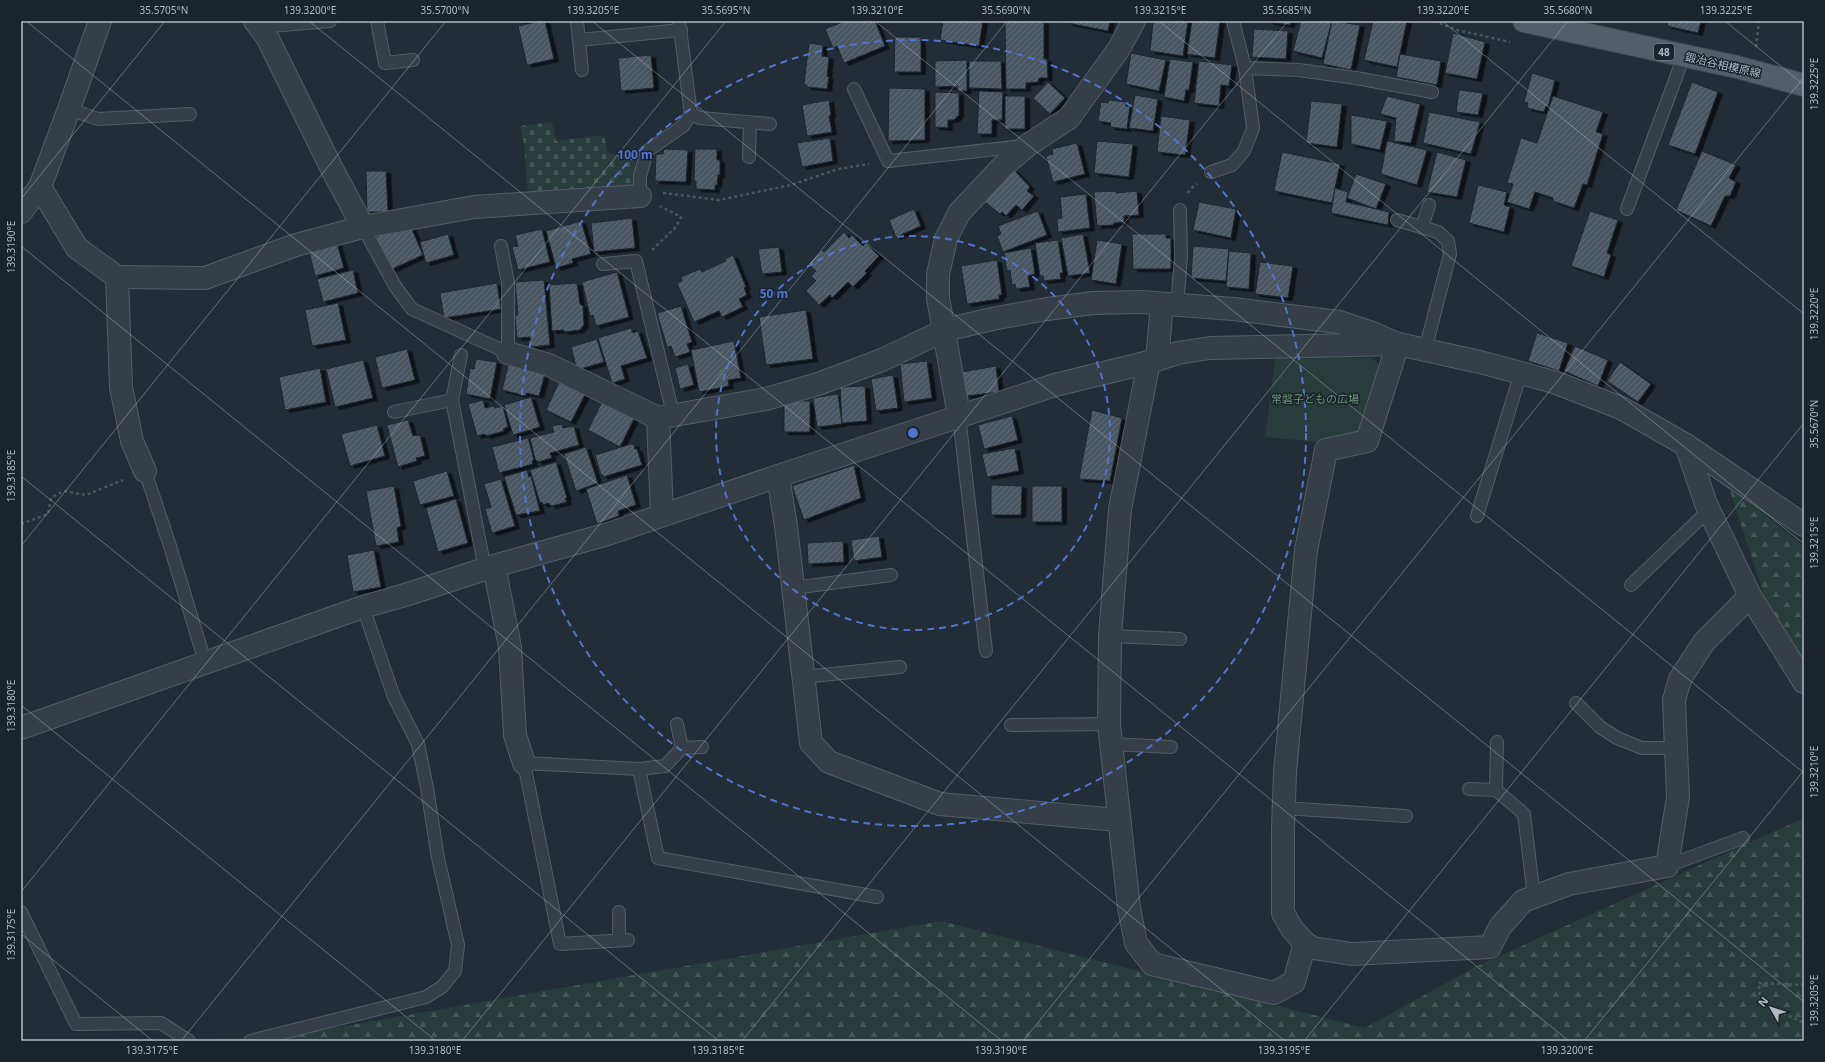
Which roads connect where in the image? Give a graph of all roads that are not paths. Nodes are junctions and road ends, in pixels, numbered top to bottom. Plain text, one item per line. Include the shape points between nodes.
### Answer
1 (100, 21) edge
2 (330, 21) edge
3 (377, 21) edge
4 (577, 21) edge
5 (1134, 21) edge
6 (1233, 21) edge
7 (1524, 21) edge
8 (257, 24) edge
9 (680, 26) edge
10 (579, 40) junction
11 (1684, 56) junction
12 (413, 60) dead end
13 (1245, 68) junction
14 (582, 70) dead end
15 (1804, 85) edge
16 (854, 89) dead end
17 (1432, 92) dead end
18 (69, 109) junction
19 (190, 114) dead end
20 (691, 114) junction
21 (750, 123) junction
22 (770, 124) dead end
23 (1028, 145) junction
24 (749, 157) dead end
25 (1212, 172) road end
26 (40, 187) junction
27 (640, 194) joint
28 (1429, 205) dead end
29 (1627, 209) dead end
30 (1180, 210) road end
31 (21, 212) edge
32 (1396, 220) dead end
33 (363, 227) junction
34 (1422, 227) junction
35 (501, 246) dead end
36 (603, 264) dead end
37 (117, 277) junction
38 (1169, 305) junction
39 (945, 330) junction
40 (1398, 344) junction
41 (1425, 350) junction
42 (508, 353) junction
43 (461, 355) dead end
44 (1153, 361) junction
45 (1520, 372) junction
46 (452, 400) junction
47 (394, 412) dead end
48 (666, 416) junction
49 (958, 416) junction
50 (1686, 445) junction
51 (145, 471) joint
52 (778, 476) junction
53 (1709, 510) junction
54 (662, 514) junction
55 (1477, 516) dead end
56 (1804, 525) edge
57 (490, 567) junction
58 (891, 575) dead end
59 (1630, 585) dead end
60 (793, 588) junction
61 (1750, 596) junction
62 (363, 607) junction
63 (1110, 636) junction
64 (1180, 639) dead end
65 (986, 651) dead end
66 (205, 662) junction
67 (900, 667) dead end
68 (803, 677) junction
69 (1804, 682) edge
70 (1576, 703) dead end
71 (677, 724) dead end
72 (1011, 725) dead end
73 (21, 728) edge
74 (1110, 734) junction
75 (1497, 742) dead end
76 (702, 747) dead end
77 (1171, 747) dead end
78 (682, 748) junction
79 (1677, 748) junction
80 (524, 763) junction
81 (639, 769) junction
82 (1469, 789) dead end
83 (1496, 790) junction
84 (1284, 808) junction
85 (1406, 816) dead end
86 (1118, 820) junction
87 (1743, 838) dead end
88 (1667, 866) junction
89 (877, 897) dead end
90 (1534, 897) junction
91 (21, 912) edge
92 (619, 912) dead end
93 (1305, 942) junction
94 (189, 1041) edge
95 (250, 1041) edge

1 - 18 street
2 - 8 lane
3 - 12 lane via 385,62
4 - 10 lane
5 - 23 street via 1118,50 1069,118
6 - 13 lane
7 - 11 main road, 鍛冶谷相模原線 / 48
8 - 33 street via 267,37
9 - 10 lane
9 - 20 lane
10 - 14 lane
11 - 15 main road, 鍛冶谷相模原線 / 48
11 - 29 lane
13 - 17 lane via 1299,70
13 - 25 lane via 1253,128 1244,151 1232,164
16 - 23 lane via 888,161
18 - 19 lane via 98,119
18 - 26 street
20 - 21 lane via 700,118
20 - 27 lane via 683,126 647,151 640,176
21 - 22 lane
21 - 24 lane
23 - 39 street via 1003,166 960,213 946,240 938,274 938,298
26 - 31 street
26 - 37 street via 77,248
27 - 33 street via 474,207
28 - 34 lane
30 - 38 lane via 1181,258
32 - 34 lane
33 - 37 street via 296,244 205,278
33 - 42 lane via 395,286 412,309
34 - 41 lane via 1438,232 1448,241 1450,254
35 - 42 lane via 508,283
36 - 48 lane via 636,261
37 - 51 street via 121,387 132,441
38 - 39 street via 1141,302 1093,303 1040,310
38 - 40 street via 1233,309 1338,322 1372,332
38 - 44 street
39 - 48 street via 882,360 818,384 766,399
39 - 49 street
40 - 41 street
40 - 44 street via 1210,348 1178,353
40 - 84 street via 1367,441 1326,450 1306,550 1285,772
41 - 45 street
42 - 48 street via 549,365
43 - 46 lane
44 - 49 street via 1055,385
44 - 63 street via 1120,509
45 - 50 street via 1621,408
45 - 55 lane
46 - 47 lane
46 - 57 lane
48 - 54 street
49 - 52 street
49 - 65 lane
50 - 53 street
50 - 56 street
51 - 66 lane
52 - 54 street
52 - 60 street
53 - 59 lane
53 - 61 street
54 - 57 street via 608,534
57 - 62 street
57 - 80 street via 510,647 515,735
58 - 60 lane
60 - 68 street
61 - 69 street
61 - 79 street via 1704,642 1680,679 1674,700
62 - 66 street
62 - 95 lane via 394,697 418,744 438,858 458,945 455,970 442,987 426,997
63 - 64 lane
63 - 74 street
66 - 73 street
67 - 68 lane
68 - 86 street via 811,743 829,762 940,804
70 - 79 lane via 1600,727 1617,738 1642,748
71 - 78 lane
72 - 74 lane
74 - 77 lane
74 - 86 street
75 - 83 lane
76 - 78 lane
78 - 81 lane via 665,766
79 - 88 street via 1678,796
80 - 81 lane
80 - 92 lane via 560,944 624,940
81 - 89 lane via 658,858
82 - 83 lane
83 - 90 lane via 1524,814
84 - 85 lane
84 - 93 street via 1283,913 1292,929
86 - 93 street via 1136,943 1152,964 1274,993 1294,982
87 - 88 lane
88 - 90 street via 1569,884
90 - 93 street via 1523,901 1500,927 1490,947 1352,954 1313,948
91 - 94 lane via 76,1024 161,1023

